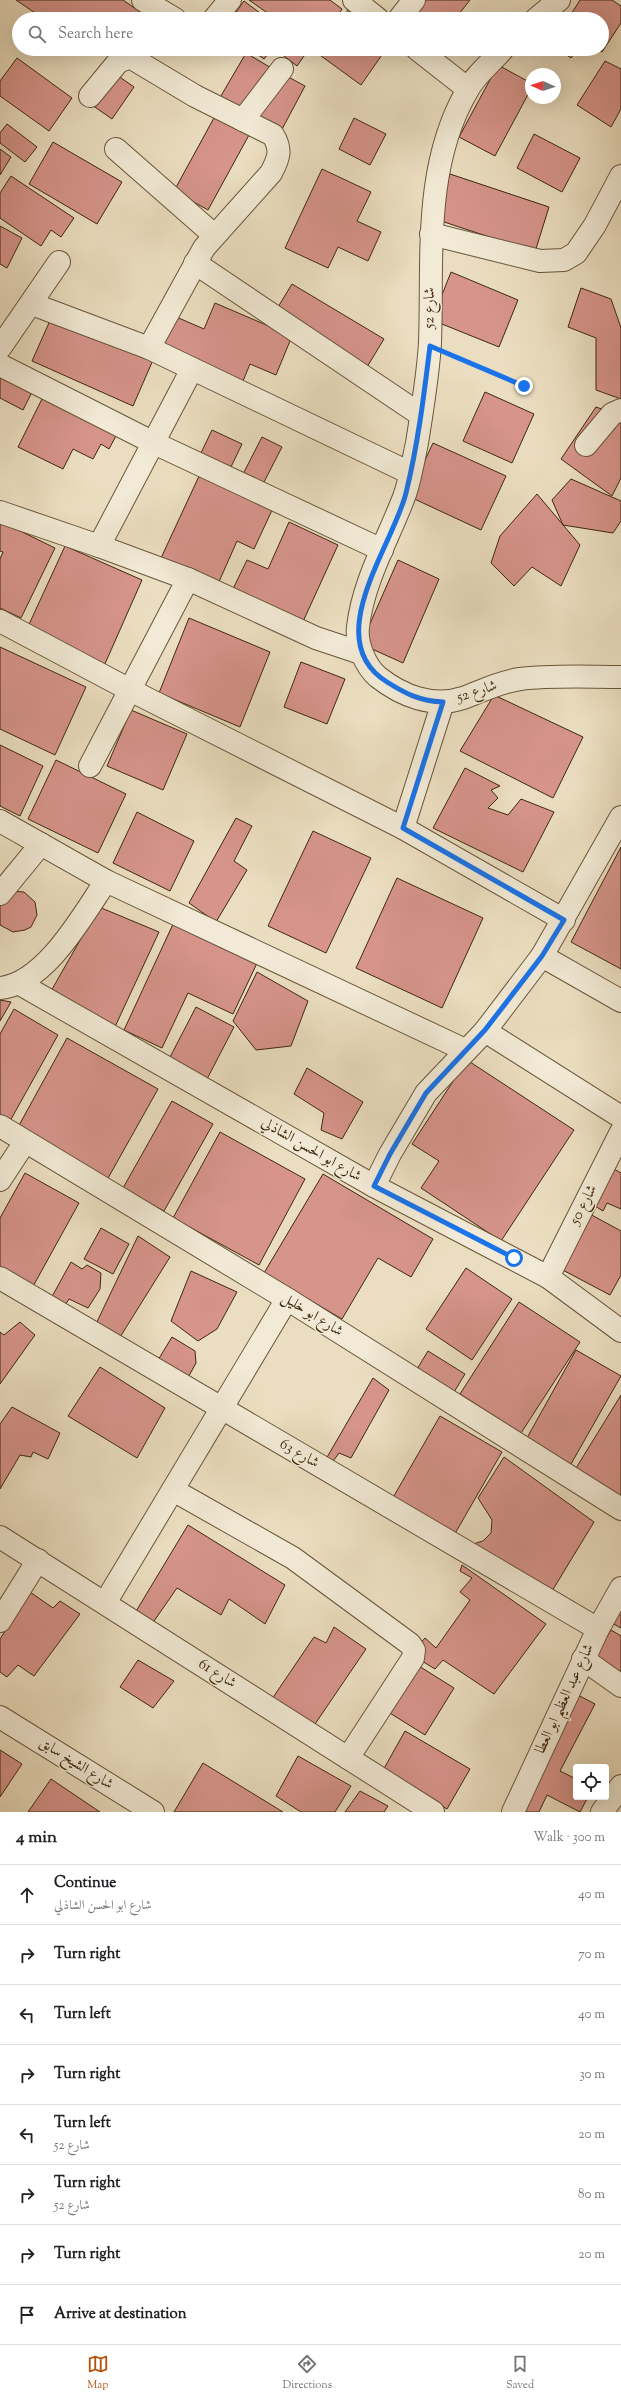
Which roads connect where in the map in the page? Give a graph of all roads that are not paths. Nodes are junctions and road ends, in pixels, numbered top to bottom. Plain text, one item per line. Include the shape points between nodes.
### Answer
1 (143, 0) edge
2 (230, 0) edge
3 (354, 0) edge
4 (414, 0) edge
5 (559, 0) edge
6 (163, 12) edge
7 (220, 12) edge
8 (369, 12) edge
9 (405, 12) edge
10 (544, 12) edge
11 (426, 56) edge
12 (497, 56) edge
13 (282, 69) dead end
14 (468, 89) junction
15 (90, 96) dead end
16 (243, 120) junction
17 (116, 149) dead end
18 (621, 176) edge
19 (431, 234) junction
20 (214, 235) junction
21 (59, 262) dead end
22 (195, 263) junction
23 (32, 304) junction
24 (0, 348) edge
25 (149, 348) junction
26 (0, 365) edge
27 (192, 369) junction
28 (621, 410) edge
29 (422, 415) junction
30 (154, 443) junction
31 (586, 445) dead end
32 (410, 473) junction
33 (0, 512) edge
34 (99, 546) junction
35 (382, 550) junction
36 (188, 579) junction
37 (0, 621) edge
38 (361, 653) junction
39 (621, 677) edge
40 (130, 690) junction
41 (443, 702) junction
42 (90, 766) dead end
43 (621, 817) edge
44 (0, 821) edge
45 (403, 828) junction
46 (41, 844) junction
47 (106, 881) junction
48 (0, 894) edge
49 (564, 920) junction
50 (542, 956) junction
51 (10, 986) edge
52 (621, 1001) edge
53 (485, 1030) junction
54 (465, 1050) junction
55 (621, 1117) edge
56 (0, 1126) edge
57 (621, 1132) edge
58 (25, 1142) junction
59 (0, 1180) edge
60 (374, 1186) junction
61 (548, 1277) junction
62 (0, 1278) edge
63 (287, 1299) junction
64 (621, 1330) edge
65 (222, 1408) junction
66 (172, 1490) junction
67 (621, 1509) edge
68 (0, 1537) edge
69 (38, 1560) junction
70 (621, 1588) edge
71 (105, 1603) junction
72 (0, 1622) edge
73 (598, 1629) junction
74 (583, 1659) junction
75 (621, 1686) edge
76 (0, 1717) edge
77 (348, 1758) junction
78 (621, 1786) edge
79 (607, 1810) edge
80 (153, 1812) edge
81 (433, 1812) edge
82 (513, 1812) edge

1 - 6 street
2 - 7 street
3 - 8 street
4 - 9 street
5 - 10 street
11 - 14 street
12 - 14 street, شارع 52
13 - 16 street
14 - 19 street, شارع 52 via 451,125 440,162
15 - 16 street via 118,62 130,57
16 - 20 street via 273,135 280,146 279,159 272,173
17 - 20 street
18 - 19 street via 595,225 576,253 564,260 540,261
19 - 29 street, شارع 52 via 430,346
20 - 22 street
21 - 23 street
22 - 25 street
22 - 29 street
23 - 24 street
23 - 25 street
25 - 27 street
26 - 30 street
27 - 30 street
27 - 32 street
28 - 31 street via 612,414
29 - 32 street, شارع 52
30 - 34 street
30 - 35 street
32 - 35 street, شارع 52 via 406,494
33 - 34 street
34 - 36 street
35 - 38 street, شارع 52 via 362,606 357,629
36 - 38 street via 316,638
36 - 40 street
37 - 40 street
38 - 41 street, شارع 52 via 376,676 398,690 424,702
39 - 41 street, شارع 52 via 520,679
40 - 42 street
40 - 45 street
41 - 45 street
43 - 49 street
44 - 46 street
45 - 49 street
46 - 47 street
46 - 48 street
47 - 51 street via 41,968
47 - 54 street
49 - 50 street
50 - 52 street
50 - 53 street
51 - 60 street, شارع ابو الحسن الشاذلي
53 - 54 street
53 - 55 street
54 - 60 street via 426,1093
56 - 58 street, شارع ابو خليل
57 - 61 street, شارع 50
58 - 59 street
58 - 63 street, شارع ابو خليل
60 - 61 street, شارع ابو الحسن الشاذلي
61 - 64 street, شارع ابو الحسن الشاذلي
62 - 65 street, شارع 63
63 - 65 street
63 - 67 street, شارع ابو خليل
65 - 66 street
65 - 73 street, شارع 63
66 - 71 street
66 - 77 street via 293,1558 410,1644 414,1650 413,1658
68 - 69 street, شارع 61
69 - 71 street, شارع 61
69 - 72 street
70 - 73 street, شارع عبد العظيم ابو العطا
71 - 77 street, شارع 61
73 - 74 street, شارع عبد العظيم ابو العطا
74 - 75 street
74 - 82 street, شارع عبد العظيم ابو العطا
76 - 80 street, شارع الشيخ سابق
77 - 81 street, شارع 61
78 - 79 street

